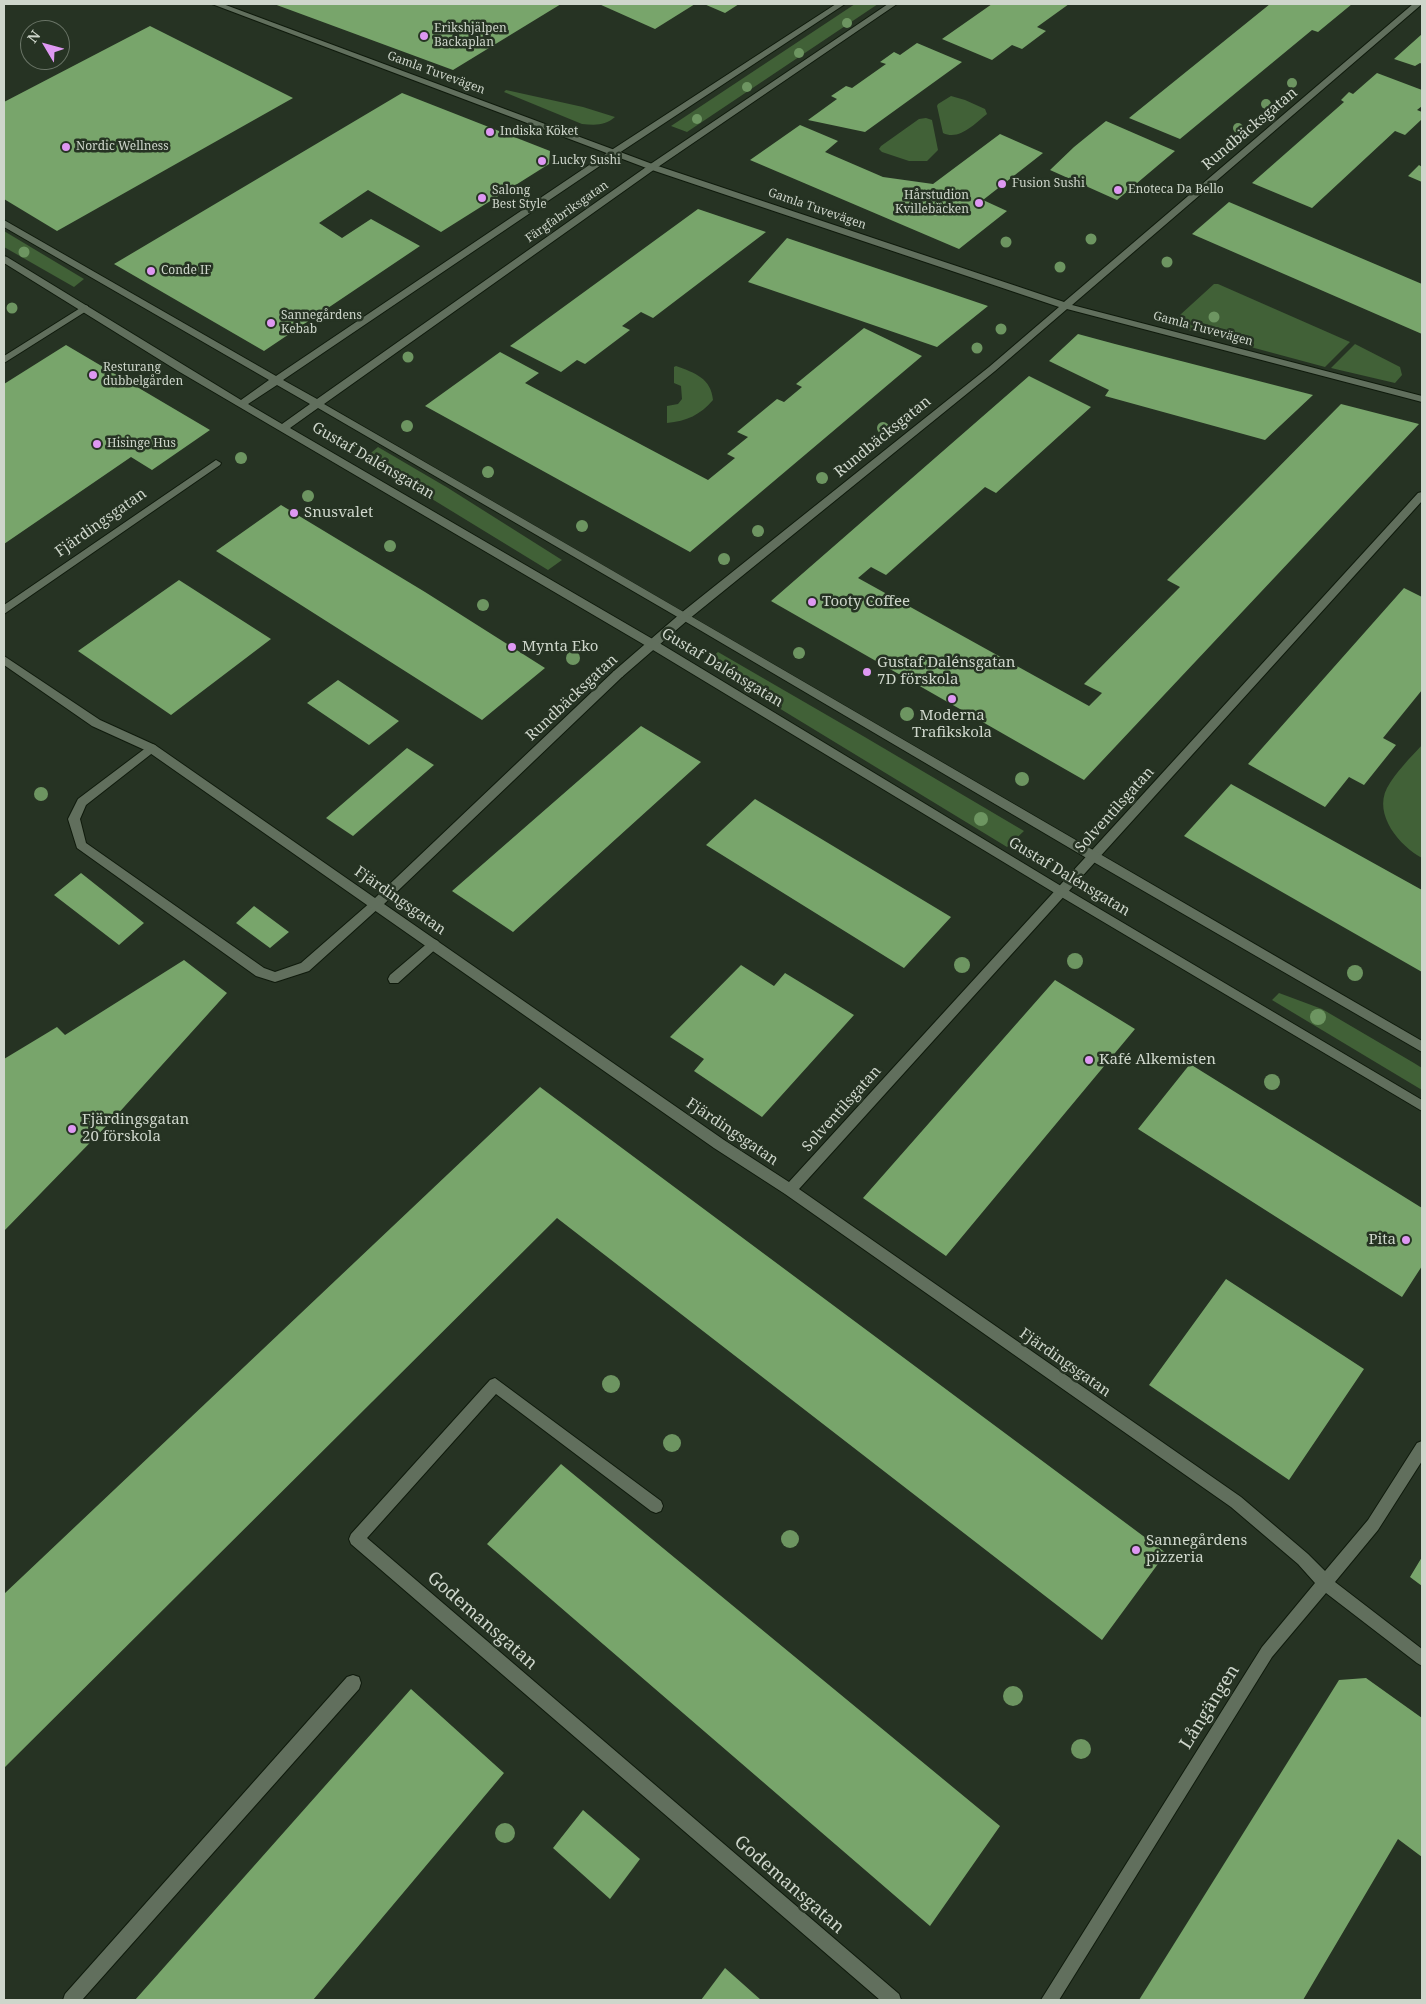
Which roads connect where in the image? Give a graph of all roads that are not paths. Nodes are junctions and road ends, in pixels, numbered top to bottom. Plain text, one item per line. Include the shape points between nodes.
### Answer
1 (216, 4) edge
2 (841, 4) edge
3 (893, 4) edge
4 (1418, 4) edge
5 (613, 153) junction
6 (652, 167) junction
7 (4, 223) edge
8 (4, 259) edge
9 (1065, 306) junction
10 (85, 308) junction
11 (4, 360) edge
12 (277, 380) junction
13 (1422, 399) edge
14 (317, 403) junction
15 (241, 404) junction
16 (283, 428) junction
17 (216, 463) dead end
18 (1422, 496) edge
19 (4, 610) edge
20 (685, 616) junction
21 (652, 644) junction
22 (4, 660) edge
23 (150, 748) junction
24 (1094, 858) junction
25 (1062, 892) junction
26 (376, 904) junction
27 (434, 944) junction
28 (394, 979) dead end
29 (1422, 1047) edge
30 (1422, 1106) edge
31 (790, 1190) junction
32 (1422, 1448) edge
33 (656, 1506) dead end
34 (1326, 1584) junction
35 (1422, 1658) edge
36 (353, 1683) dead end
37 (71, 2000) edge
38 (893, 2000) edge
39 (1049, 2000) edge

1 - 5 street, Gamla Tuvevägen
2 - 5 street, Färgfabriksgatan
3 - 6 street, Färgfabriksgatan
4 - 9 street, Rundbäcksgatan
5 - 6 street, Gamla Tuvevägen
5 - 12 street, Färgfabriksgatan
6 - 9 street, Gamla Tuvevägen
6 - 14 street, Färgfabriksgatan
7 - 12 street, Gustaf Dalénsgatan
8 - 10 street, Gustaf Dalénsgatan
9 - 13 street, Gamla Tuvevägen
9 - 20 street, Rundbäcksgatan via 992,369
10 - 11 street
10 - 15 street, Gustaf Dalénsgatan
12 - 14 street, Gustaf Dalénsgatan
12 - 15 street, Färgfabriksgatan
14 - 16 street, Färgfabriksgatan
14 - 20 street, Gustaf Dalénsgatan
15 - 16 street, Gustaf Dalénsgatan
16 - 21 street, Gustaf Dalénsgatan
17 - 19 street, Fjärdingsgatan
18 - 24 street, Solventilsgatan
20 - 21 street, Rundbäcksgatan
20 - 24 street, Gustaf Dalénsgatan
21 - 25 street, Gustaf Dalénsgatan
21 - 26 street, Rundbäcksgatan
22 - 23 street, Fjärdingsgatan via 96,723
23 - 26 street, Fjärdingsgatan
23 - 26 street, Rundbäcksgatan via 82,802 74,819 81,846 260,972 275,977 305,968
24 - 25 street, Solventilsgatan
24 - 29 street, Gustaf Dalénsgatan
25 - 30 street, Gustaf Dalénsgatan
25 - 31 street, Solventilsgatan
26 - 27 street, Fjärdingsgatan
27 - 28 street
27 - 31 street, Fjärdingsgatan via 719,1144
31 - 34 street, Fjärdingsgatan via 1236,1502 1304,1559
32 - 34 street, Långängen via 1373,1525
33 - 38 street, Godemansgatan via 495,1385 356,1539
34 - 35 street, Fjärdingsgatan
34 - 39 street, Långängen via 1267,1652
36 - 37 street

